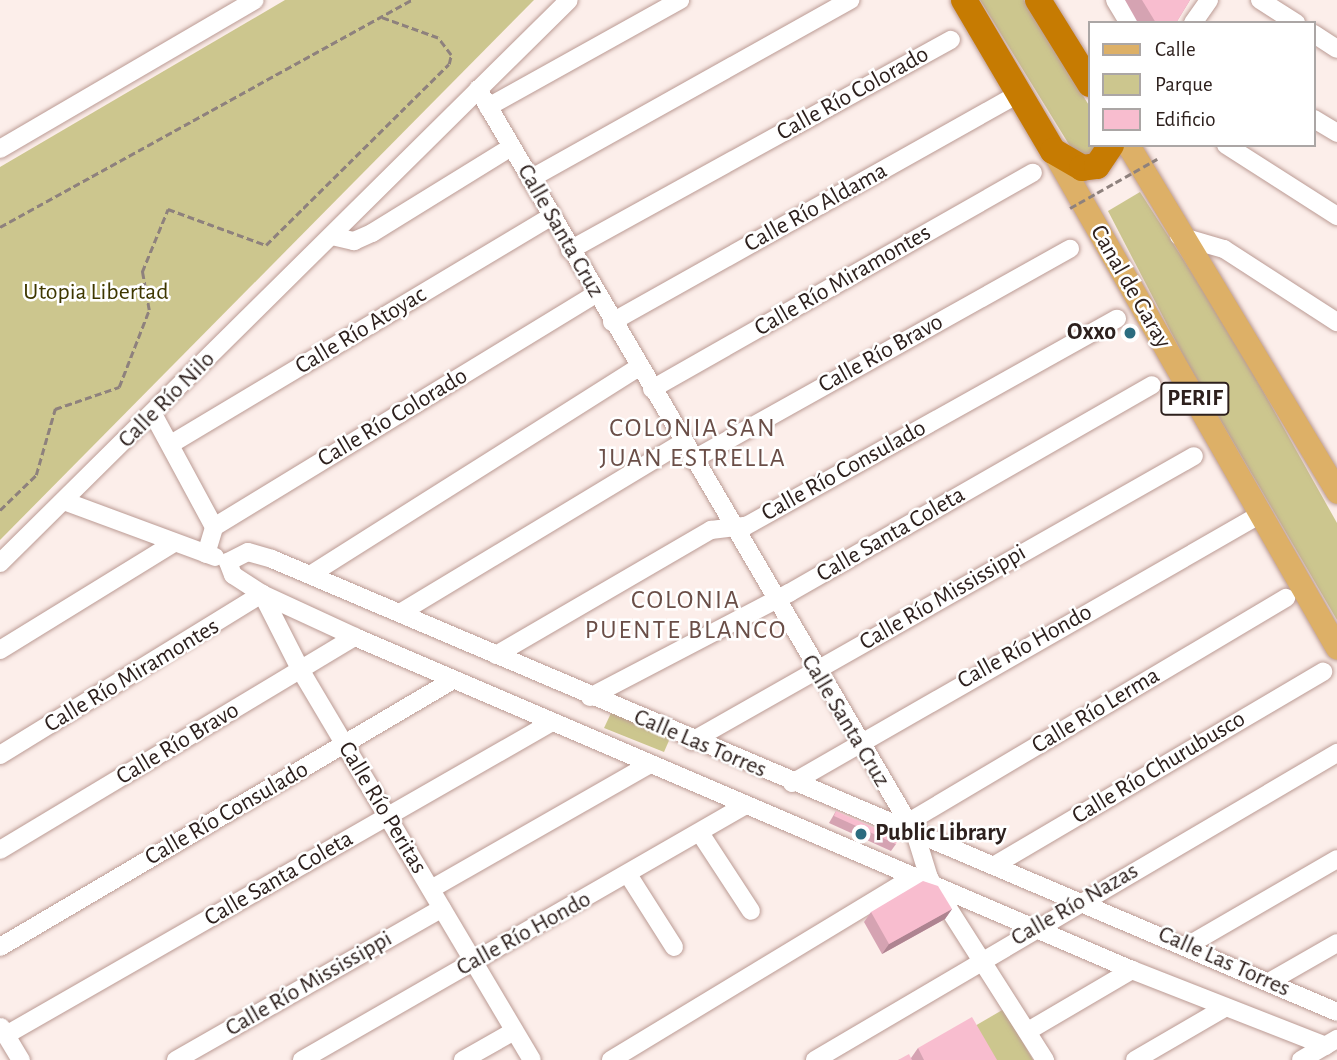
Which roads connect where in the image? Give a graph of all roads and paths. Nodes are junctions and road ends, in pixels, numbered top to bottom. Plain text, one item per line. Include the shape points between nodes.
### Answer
1 (256, 0) edge
2 (411, 0) edge
3 (569, 0) edge
4 (680, 0) edge
5 (850, 0) edge
6 (964, 0) edge
7 (1038, 0) edge
8 (1115, 0) edge
9 (1209, 0) edge
10 (1260, 0) edge
11 (380, 17) junction
12 (1128, 21) edge
13 (1194, 21) edge
14 (1293, 21) edge
15 (1316, 35) edge
16 (951, 40) dead end
17 (1337, 49) edge
18 (1088, 81) edge
19 (478, 89) junction
20 (1020, 93) junction
21 (488, 107) junction
22 (1316, 120) edge
23 (1337, 133) edge
24 (1110, 147) edge
25 (1129, 147) edge
26 (1229, 147) edge
27 (512, 148) junction
28 (0, 149) edge
29 (1054, 151) junction
30 (1157, 159) dead end
31 (1033, 173) dead end
32 (530, 179) junction
33 (1070, 208) dead end
34 (1337, 216) edge
35 (551, 218) junction
36 (0, 227) edge
37 (332, 236) junction
38 (1179, 236) junction
39 (1070, 249) dead end
40 (570, 250) junction
41 (596, 294) junction
42 (1117, 319) dead end
43 (612, 322) junction
44 (1337, 322) edge
45 (639, 367) junction
46 (1152, 385) dead end
47 (652, 389) junction
48 (153, 414) junction
49 (682, 443) junction
50 (171, 444) junction
51 (1194, 456) dead end
52 (692, 460) junction
53 (1337, 492) edge
54 (64, 501) junction
55 (0, 510) edge
56 (1261, 514) junction
57 (729, 526) junction
58 (215, 527) junction
59 (172, 544) junction
60 (206, 554) junction
61 (0, 562) edge
62 (228, 562) junction
63 (310, 575) junction
64 (262, 594) junction
65 (772, 598) junction
66 (1286, 598) dead end
67 (400, 612) junction
68 (355, 637) junction
69 (1337, 648) edge
70 (0, 650) edge
71 (496, 655) junction
72 (301, 671) junction
73 (815, 671) junction
74 (1323, 672) dead end
75 (453, 680) junction
76 (590, 697) junction
77 (552, 722) junction
78 (692, 741) junction
79 (856, 742) junction
80 (345, 746) junction
81 (1337, 752) edge
82 (0, 755) edge
83 (648, 765) junction
84 (792, 783) junction
85 (744, 806) junction
86 (388, 817) junction
87 (911, 830) junction
88 (700, 833) junction
89 (0, 850) edge
90 (1337, 859) edge
91 (995, 865) junction
92 (629, 876) junction
93 (929, 878) junction
94 (431, 889) junction
95 (1080, 901) junction
96 (442, 908) junction
97 (751, 911) dead end
98 (1035, 927) junction
99 (1337, 943) edge
100 (1187, 946) junction
101 (0, 947) edge
102 (674, 947) dead end
103 (984, 959) junction
104 (474, 963) junction
105 (1132, 970) junction
106 (1269, 982) junction
107 (1226, 1007) junction
108 (1337, 1012) edge
109 (3, 1030) edge
110 (514, 1031) junction
111 (1028, 1031) junction
112 (1331, 1042) edge
113 (21, 1060) edge
114 (176, 1060) edge
115 (302, 1060) edge
116 (463, 1060) edge
117 (532, 1060) edge
118 (611, 1060) edge
119 (815, 1060) edge
120 (1045, 1060) edge
121 (1135, 1060) edge
122 (1301, 1060) edge

1 - 28 street
2 - 11 path
3 - 19 street, Calle Río Nilo
4 - 21 street
5 - 32 street
6 - 20 highway, Canal de Garay / PERIF
7 - 18 highway
8 - 12 street
9 - 13 street
10 - 14 street
11 - 36 path
11 - 55 path via 438,38 451,55 449,64 266,245 168,209 142,272 149,310 119,387 55,409 36,475
15 - 17 street
16 - 40 street, Calle Río Colorado
19 - 21 street, Calle Santa Cruz
19 - 37 street, Calle Río Nilo
20 - 29 highway, Canal de Garay / PERIF
20 - 43 street, Calle Río Aldama
21 - 27 street, Calle Santa Cruz
22 - 23 street
24 - 29 highway via 1097,166 1082,168
25 - 38 main road, PERIF
26 - 34 street
27 - 32 street, Calle Santa Cruz
27 - 37 street via 354,242
29 - 56 main road, Canal de Garay / PERIF
30 - 33 path, bridge
31 - 47 street, Calle Río Miramontes
32 - 35 street, Calle Santa Cruz
35 - 40 street, Calle Santa Cruz
35 - 50 street, Calle Río Atoyac
37 - 48 street, Calle Río Nilo
38 - 44 street via 1224,249
38 - 53 main road, PERIF
39 - 52 street, Calle Río Bravo
40 - 41 street, Calle Santa Cruz
41 - 43 street, Calle Santa Cruz
41 - 58 street, Calle Río Colorado
42 - 57 street, Calle Río Consulado via 746,526
43 - 45 street, Calle Santa Cruz
45 - 47 street, Calle Santa Cruz
45 - 63 street
46 - 65 street, Calle Santa Coleta
47 - 49 street, Calle Santa Cruz
48 - 50 street
48 - 54 street, Calle Río Nilo
49 - 52 street, Calle Santa Cruz
49 - 67 street
50 - 58 street
51 - 73 street, Calle Río Mississippi
52 - 57 street, Calle Santa Cruz
54 - 59 street, Calle Las Torres
54 - 61 street, Calle Río Nilo
56 - 69 main road, Canal de Garay / PERIF
56 - 79 street, Calle Río Hondo
57 - 65 street, Calle Santa Cruz
57 - 71 street, Calle Río Consulado via 711,530
58 - 60 street
59 - 60 street, Calle Las Torres
59 - 70 street
60 - 62 street, Calle Las Torres
62 - 63 street, Calle Las Torres via 248,552
62 - 64 street, Calle Río Peritas via 233,575
63 - 67 street, Calle Las Torres
64 - 68 street, Calle Las Torres
64 - 72 street, Calle Río Peritas
64 - 82 street, Calle Río Miramontes
65 - 73 street, Calle Santa Cruz
65 - 76 street, Calle Santa Coleta
66 - 87 street, Calle Río Lerma
67 - 71 street, Calle Las Torres
68 - 72 street, Calle Río Bravo
68 - 75 street, Calle Las Torres
71 - 76 street, Calle Las Torres
72 - 80 street, Calle Río Peritas
72 - 89 street, Calle Río Bravo
73 - 78 street, Calle Río Mississippi
73 - 79 street, Calle Santa Cruz
74 - 91 street, Calle Río Churubusco
75 - 77 street, Calle Las Torres
75 - 80 street, Calle Río Consulado
76 - 78 street, Calle Las Torres
77 - 83 street, Calle Las Torres
77 - 86 street, Calle Santa Coleta
78 - 84 street, Calle Las Torres
79 - 84 street, Calle Río Hondo
79 - 87 street, Calle Santa Cruz
80 - 86 street, Calle Río Peritas
80 - 101 street, Calle Río Consulado
81 - 95 street, Calle Río Nazas
83 - 85 street, Calle Las Torres
83 - 94 street
84 - 87 street, Calle Las Torres
85 - 88 street, Calle Río Hondo
85 - 93 street, Calle Las Torres
86 - 94 street, Calle Río Peritas
86 - 109 street, Calle Santa Coleta
87 - 91 street, Calle Las Torres
87 - 93 street, Calle Santa Cruz
88 - 92 street, Calle Río Hondo
88 - 97 street
90 - 100 street
91 - 95 street, Calle Las Torres
92 - 102 street
92 - 104 street, Calle Río Hondo
93 - 98 street, Calle Las Torres
93 - 103 street, Calle Santa Cruz
93 - 118 street via 902,884
94 - 96 street, Calle Río Peritas
95 - 98 street, Calle Río Nazas
95 - 100 street, Calle Las Torres
96 - 104 street, Calle Río Peritas
96 - 114 street, Calle Río Mississippi
98 - 103 street, Calle Río Nazas
98 - 105 street, Calle Las Torres
99 - 106 street
100 - 106 street, Calle Las Torres
103 - 111 street, Calle Santa Cruz
103 - 119 street, Calle Río Nazas
104 - 110 street, Calle Río Peritas
104 - 115 street, Calle Río Hondo
105 - 107 street, Calle Las Torres
105 - 111 street
106 - 108 street, Calle Las Torres
107 - 112 street, Calle Las Torres
107 - 121 street
109 - 113 street
110 - 116 street
110 - 117 street, Calle Río Peritas
111 - 120 street, Calle Santa Cruz
112 - 122 street

